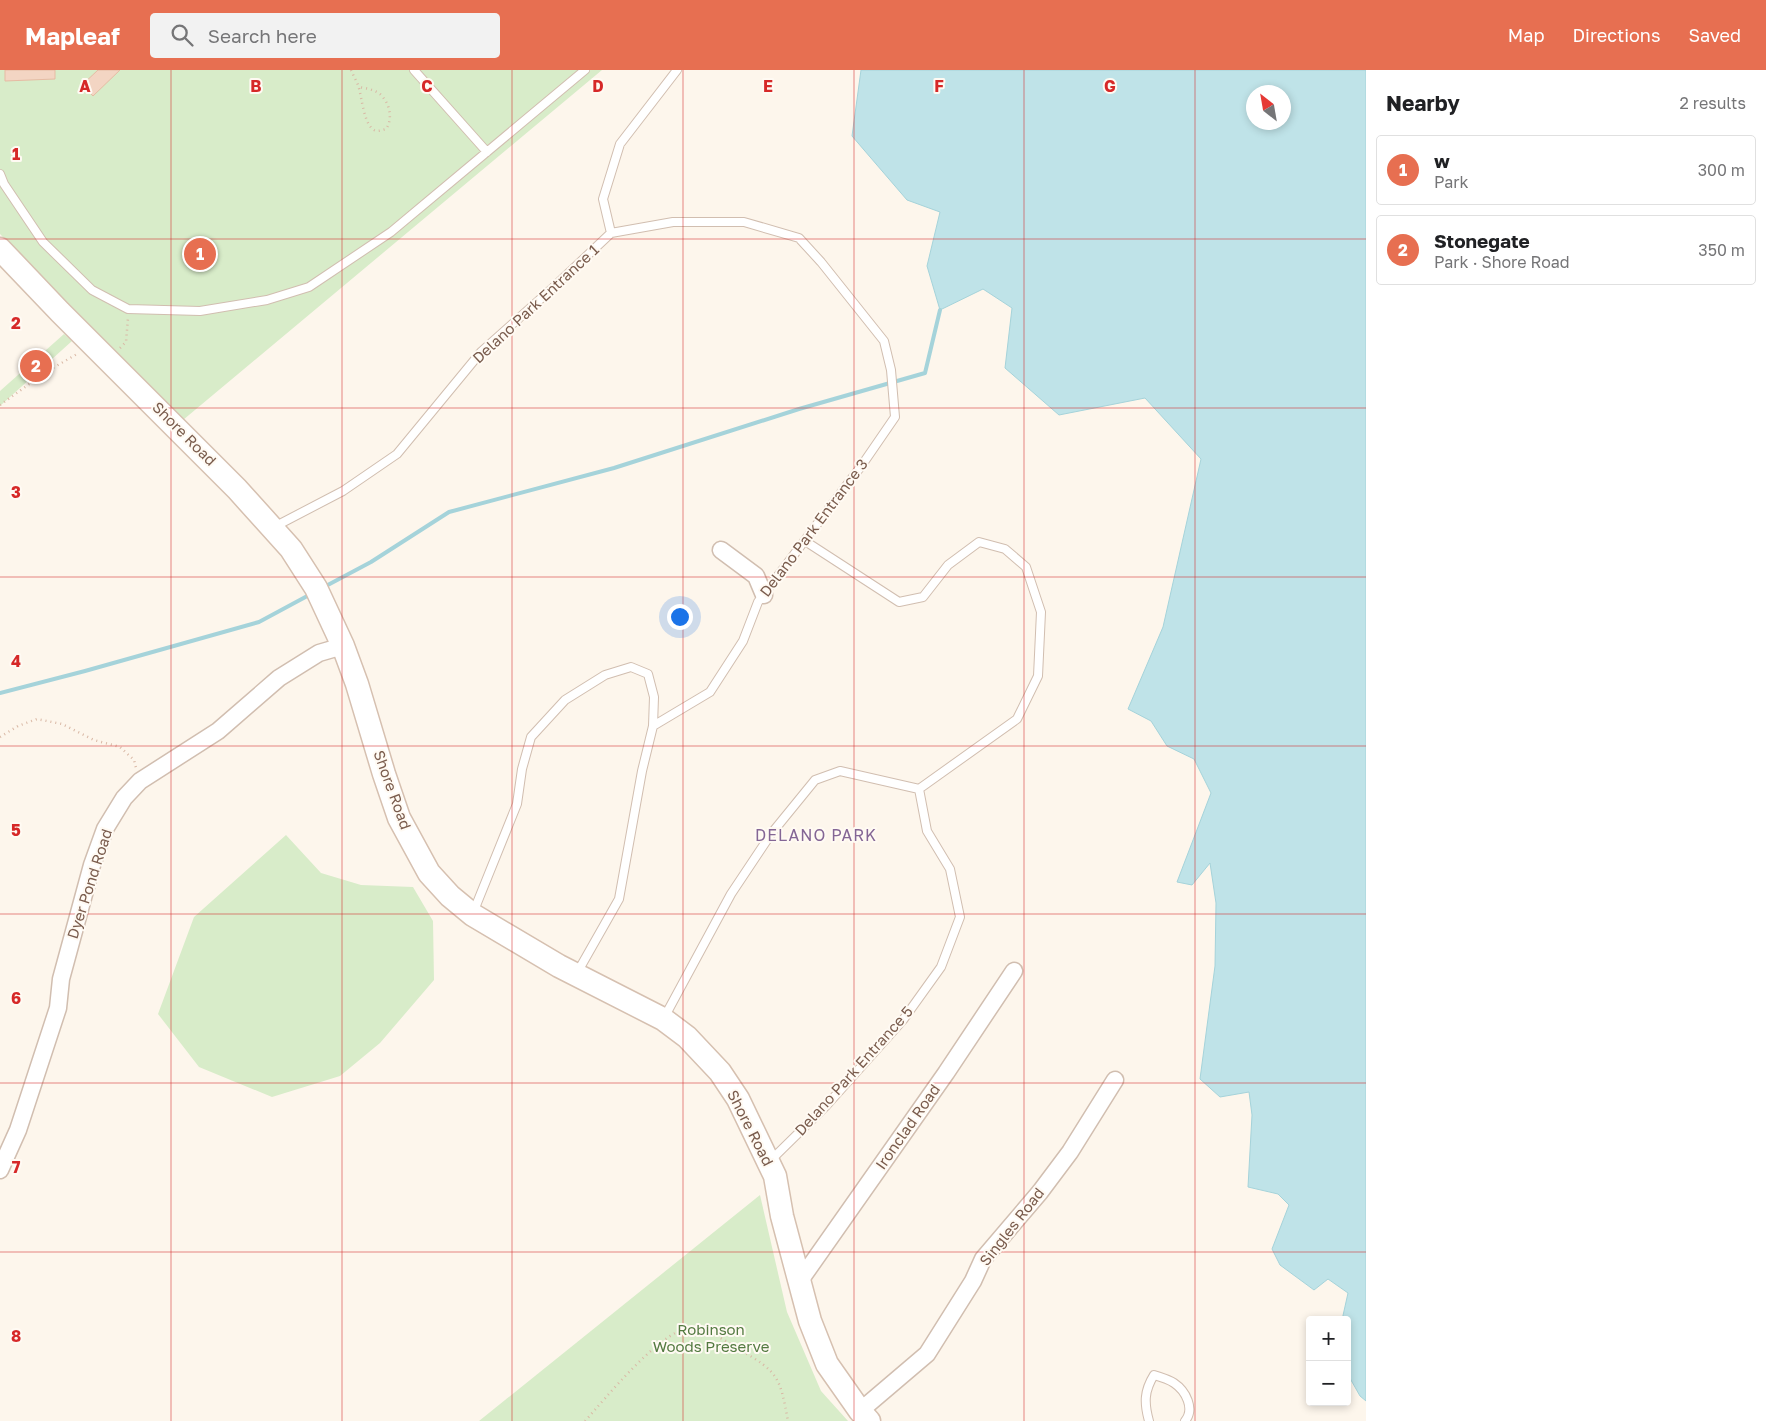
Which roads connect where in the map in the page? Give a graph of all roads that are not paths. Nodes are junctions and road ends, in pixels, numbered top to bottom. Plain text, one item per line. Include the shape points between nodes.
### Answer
1 (414, 70) edge
2 (585, 70) edge
3 (677, 70) edge
4 (488, 152) junction
5 (0, 174) edge
6 (610, 233) junction
7 (0, 249) edge
8 (272, 527) junction
9 (805, 541) junction
10 (722, 550) dead end
11 (764, 595) junction
12 (343, 646) junction
13 (653, 726) junction
14 (919, 789) junction
15 (473, 915) junction
16 (1014, 971) dead end
17 (576, 975) junction
18 (663, 1020) junction
19 (1115, 1080) dead end
20 (767, 1163) junction
21 (0, 1170) edge
22 (799, 1282) junction
23 (864, 1416) edge
24 (1149, 1421) edge
25 (1185, 1421) edge

1 - 4 lane
2 - 4 lane
3 - 6 lane, Delano Park Entrance 1 via 620,144 603,199
4 - 5 lane via 391,232 309,287 267,300 200,311 128,309 92,290 42,242
6 - 8 lane, Delano Park Entrance 1 via 481,352 397,454 343,491
6 - 9 lane, Delano Park Entrance 3 via 673,222 744,222 799,238 884,341 891,370 895,416
7 - 8 street, Shore Road
8 - 12 street, Shore Road via 291,549 316,588
9 - 11 lane, Delano Park Entrance 3
9 - 14 lane via 899,602 923,597 948,565 978,542 1004,549 1026,567 1041,612 1038,676 1016,719
10 - 11 street via 756,576
11 - 13 lane, Delano Park Entrance 3 via 742,641 710,692
12 - 15 street, Shore Road via 399,818 429,873
12 - 21 street, Dyer Pond Road via 319,653 279,678 218,731 140,781 124,798 105,829 92,865 61,979 58,1008 50,1036 18,1130
13 - 15 lane via 654,697 648,674 631,668 605,675 565,700 531,737 516,804
13 - 17 lane via 619,899
14 - 18 lane via 840,771 815,780 771,834 731,894
14 - 20 lane, Delano Park Entrance 5 via 927,831 950,868 960,917 941,967 897,1027 826,1106
15 - 17 street, Shore Road
16 - 22 street, Ironclad Road
17 - 18 street, Shore Road
18 - 20 street, Shore Road via 687,1037 720,1072 738,1099
19 - 23 street, Singles Road via 1070,1152 983,1259 973,1282 927,1354
20 - 22 street, Shore Road via 775,1176
22 - 23 street, Shore Road via 827,1364
24 - 25 lane via 1147,1387 1154,1375 1176,1384 1186,1398 1190,1408

